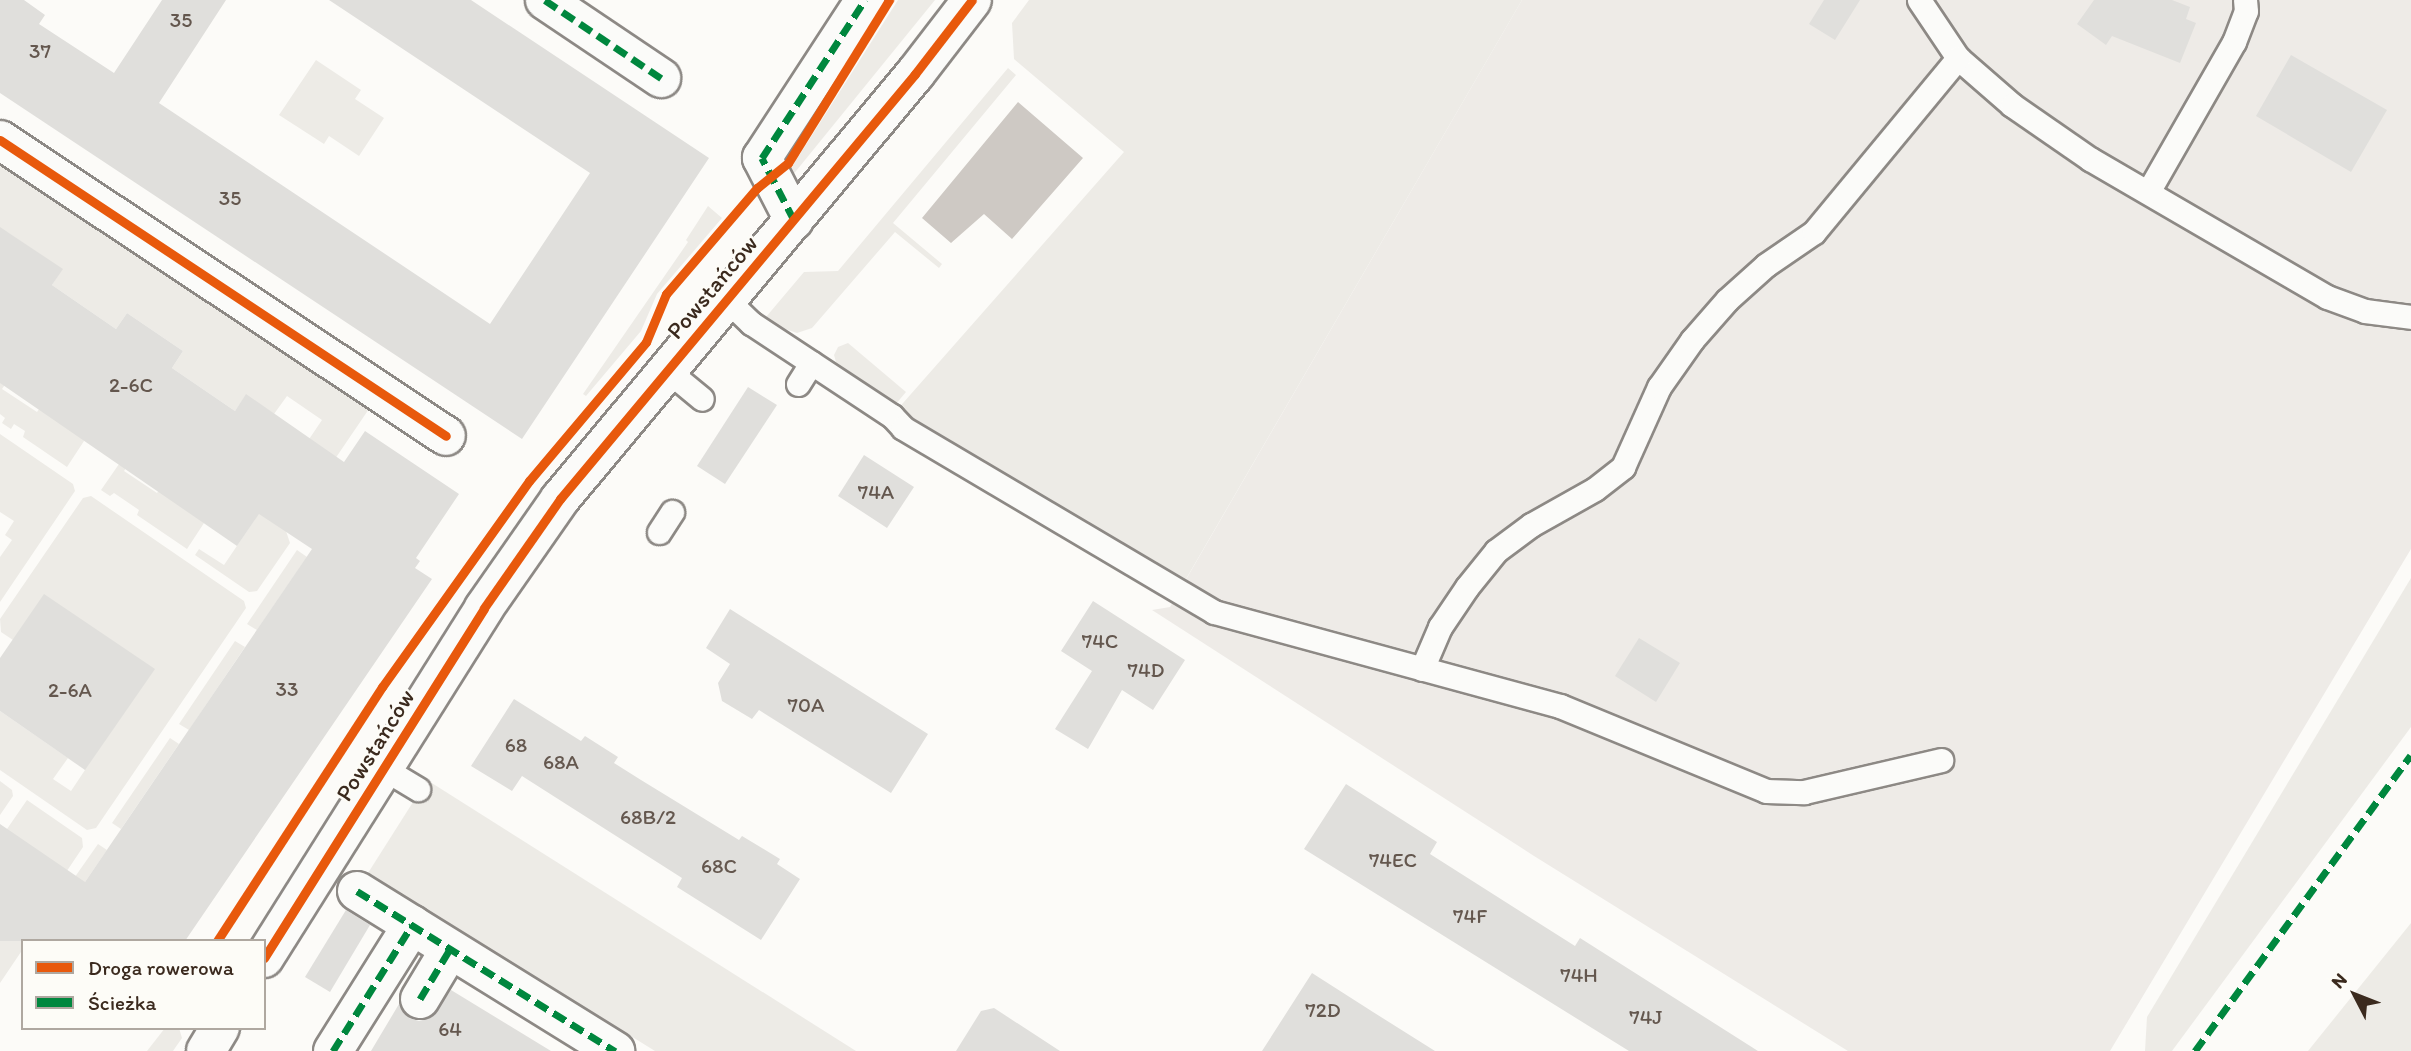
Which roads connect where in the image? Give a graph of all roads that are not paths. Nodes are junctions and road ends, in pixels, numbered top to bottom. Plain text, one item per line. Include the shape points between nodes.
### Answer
1 (545, 0) edge
2 (865, 0) edge
3 (972, 0) edge
4 (1919, 0) edge
5 (2245, 0) edge
6 (1958, 58) junction
7 (662, 78) dead end
8 (0, 140) edge
9 (2148, 192) junction
10 (794, 220) junction
11 (726, 299) junction
12 (2411, 317) edge
13 (811, 362) junction
14 (667, 370) junction
15 (798, 384) dead end
16 (702, 399) dead end
17 (446, 436) dead end
18 (672, 512) dead end
19 (659, 532) dead end
20 (1422, 669) junction
21 (1941, 760) dead end
22 (383, 768) junction
23 (418, 789) dead end
24 (321, 868) junction
25 (357, 891) joint
26 (412, 925) junction
27 (450, 949) junction
28 (266, 955) edge
29 (420, 999) dead end
30 (219, 1030) edge
31 (206, 1051) edge
32 (333, 1051) edge
33 (615, 1051) edge

1 - 7 street
2 - 10 street via 762,158
3 - 10 street, Powstańców
4 - 6 lane
5 - 9 lane via 2246,11 2234,41
6 - 9 lane via 2023,113
6 - 20 lane via 1814,232 1766,265 1692,340 1659,387 1623,467 1496,551 1440,627
8 - 17 street
9 - 12 lane via 2328,298
10 - 11 street, Powstańców
11 - 13 lane via 751,323
11 - 14 street, Powstańców
13 - 15 lane
13 - 20 lane via 932,446 1214,612
14 - 16 lane
14 - 22 street, Powstańców via 518,557
18 - 19 lane
20 - 21 lane via 1560,706 1766,791 1804,792
22 - 23 lane
22 - 24 street, Powstańców
24 - 25 lane
24 - 28 street, Powstańców
25 - 26 street
26 - 27 street
26 - 32 street
27 - 29 street
27 - 33 street
30 - 31 street

